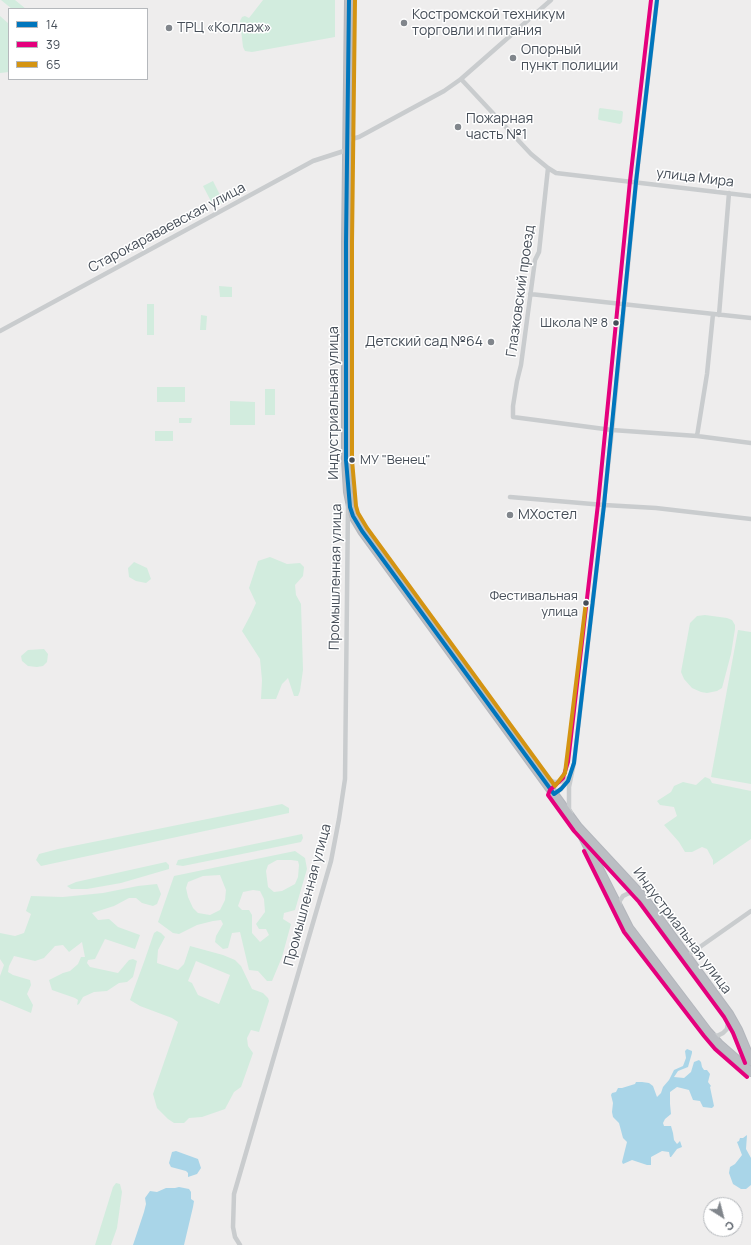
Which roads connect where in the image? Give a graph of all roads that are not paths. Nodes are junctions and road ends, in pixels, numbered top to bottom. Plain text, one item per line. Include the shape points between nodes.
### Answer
1 (349, 0) edge
2 (551, 0) edge
3 (657, 0) edge
4 (461, 79) junction
5 (348, 140) junction
6 (347, 150) junction
7 (548, 168) junction
8 (636, 182) junction
9 (729, 193) junction
10 (751, 196) edge
11 (530, 294) junction
12 (624, 304) junction
13 (716, 314) junction
14 (751, 318) edge
15 (0, 331) edge
16 (612, 430) junction
17 (697, 436) junction
18 (751, 443) edge
19 (348, 492) junction
20 (510, 497) dead end
21 (604, 506) junction
22 (751, 519) edge
23 (540, 774) junction
24 (571, 775) junction
25 (554, 794) junction
26 (576, 824) junction
27 (644, 898) junction
28 (751, 910) edge
29 (620, 912) junction
30 (687, 956) junction
31 (729, 1014) junction
32 (708, 1032) junction
33 (751, 1061) edge
34 (751, 1072) edge
35 (240, 1245) edge

1 - 5 highway, Индустриальная улица
2 - 4 street
3 - 8 street
4 - 5 street via 444,91 359,137
4 - 7 street, улица Мира via 531,154
5 - 6 highway, Индустриальная улица
6 - 15 street, Старокараваевская улица via 313,161
6 - 19 highway, Индустриальная улица
7 - 8 street, улица Мира via 556,173
7 - 11 street, Глазковский проезд via 539,252 535,260
8 - 9 street, улица Мира
8 - 12 street
9 - 10 street, улица Мира
9 - 13 street
11 - 12 street
11 - 16 street, Глазковский проезд via 513,417
12 - 13 street
12 - 16 street
13 - 14 street
13 - 17 street
16 - 17 street
16 - 21 street
17 - 18 street
19 - 23 highway, Индустриальная улица via 352,516 362,532
19 - 35 street, Промышленная улица via 344,779 340,819 331,861 234,1194 233,1227
20 - 21 street
21 - 22 street via 656,508
21 - 24 street
23 - 24 street via 554,782 567,779
23 - 25 highway, Индустриальная улица
24 - 25 street
24 - 26 street via 569,809
25 - 26 highway, Индустриальная улица
26 - 27 highway, Индустриальная улица
26 - 29 highway, Индустриальная улица
27 - 29 street via 636,893 623,896 619,902
27 - 30 highway, Индустриальная улица
28 - 30 street
29 - 32 highway, Индустриальная улица via 629,928
30 - 31 highway, Индустриальная улица
31 - 32 street via 723,1033 717,1036
31 - 33 highway, Индустриальная улица
32 - 34 highway, Индустриальная улица

